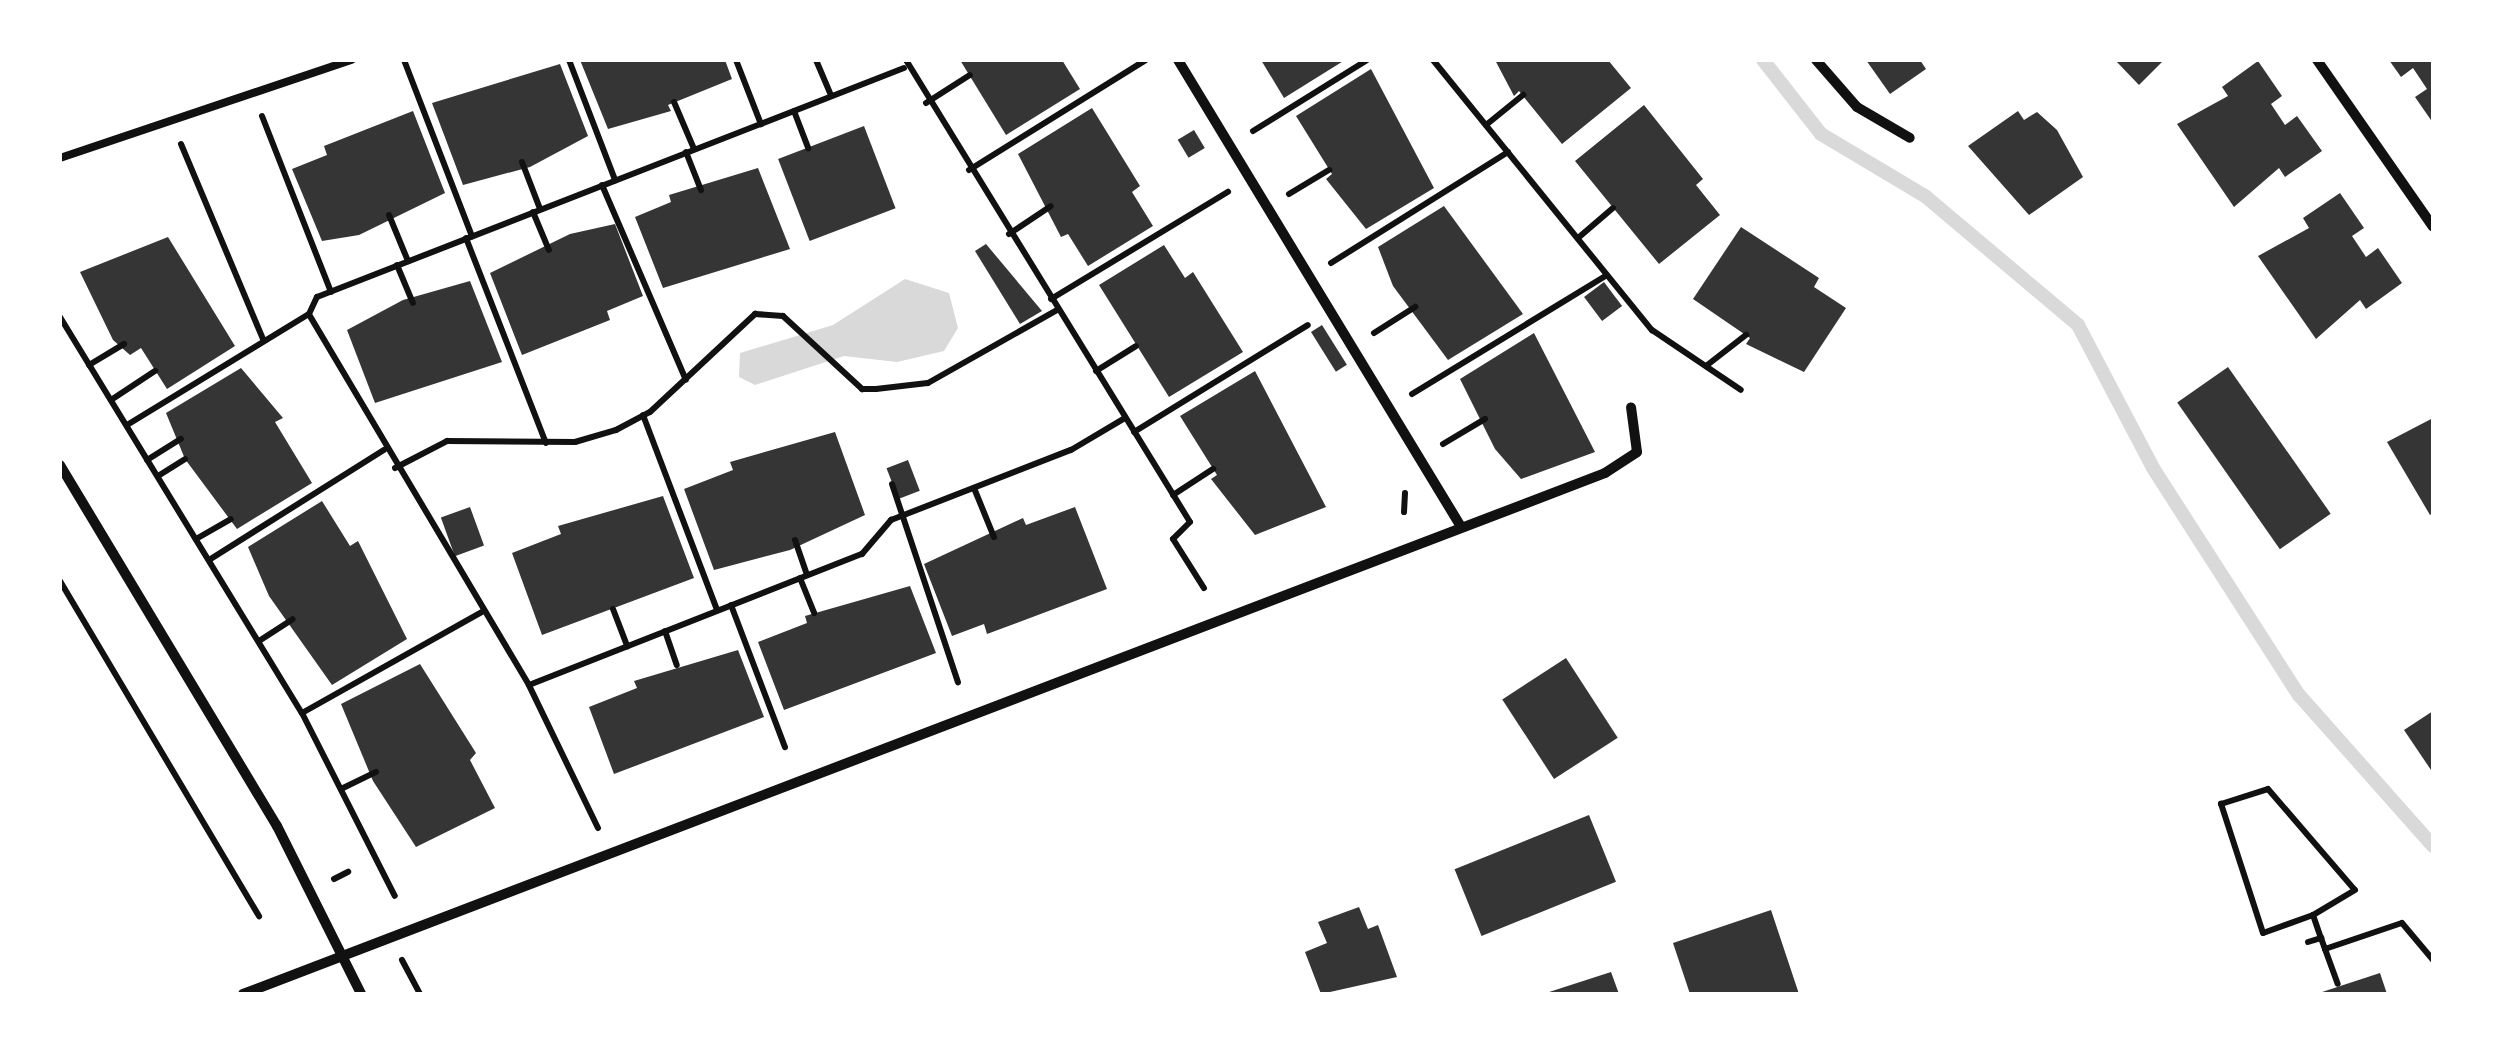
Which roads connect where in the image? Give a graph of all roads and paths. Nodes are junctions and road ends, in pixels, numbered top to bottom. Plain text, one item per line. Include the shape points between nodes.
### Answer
1 (352, 60) edge
2 (404, 60) edge
3 (569, 60) edge
4 (736, 60) edge
5 (816, 60) edge
6 (1146, 60) edge
7 (1178, 60) edge
8 (1366, 60) edge
9 (1433, 60) edge
10 (1816, 60) edge
11 (2317, 60) edge
12 (905, 64) edge
13 (970, 75) dead end
14 (254, 96) junction
15 (832, 96) junction
16 (1523, 96) dead end
17 (674, 102) dead end
18 (926, 103) junction
19 (794, 111) junction
20 (761, 124) junction
21 (173, 125) junction
22 (1486, 125) junction
23 (1250, 133) dead end
24 (1910, 138) dead end
25 (808, 148) dead end
26 (690, 151) junction
27 (1508, 152) junction
28 (60, 158) edge
29 (522, 162) dead end
30 (968, 170) junction
31 (1329, 170) dead end
32 (1250, 179) junction
33 (615, 180) junction
34 (602, 185) junction
35 (702, 190) dead end
36 (1288, 194) dead end
37 (1051, 206) dead end
38 (1614, 208) dead end
39 (536, 211) junction
40 (390, 215) dead end
41 (2433, 227) edge
42 (1010, 234) junction
43 (469, 237) junction
44 (1578, 238) junction
45 (549, 250) dead end
46 (408, 261) junction
47 (1330, 264) dead end
48 (398, 266) junction
49 (1608, 275) junction
50 (330, 292) junction
51 (1051, 299) junction
52 (412, 303) dead end
53 (1415, 306) dead end
54 (1057, 310) junction
55 (1330, 311) junction
56 (309, 314) junction
57 (60, 317) edge
58 (1373, 334) dead end
59 (1746, 335) dead end
60 (263, 339) junction
61 (124, 344) dead end
62 (1136, 346) dead end
63 (90, 365) junction
64 (1706, 366) junction
65 (1096, 371) junction
66 (155, 372) dead end
67 (686, 380) junction
68 (1741, 390) dead end
69 (1411, 395) dead end
70 (111, 400) junction
71 (1630, 407) dead end
72 (643, 416) junction
73 (1126, 418) junction
74 (1485, 420) dead end
75 (127, 425) junction
76 (1134, 432) junction
77 (181, 439) dead end
78 (546, 443) junction
79 (1442, 444) dead end
80 (384, 450) junction
81 (185, 459) dead end
82 (148, 460) junction
83 (60, 465) edge
84 (396, 468) junction
85 (1213, 470) dead end
86 (158, 476) junction
87 (892, 484) dead end
88 (974, 488) junction
89 (1173, 494) junction
90 (897, 518) junction
91 (231, 519) dead end
92 (1460, 525) junction
93 (994, 537) dead end
94 (196, 539) junction
95 (795, 540) dead end
96 (208, 560) junction
97 (804, 577) junction
98 (60, 581) edge
99 (1204, 588) dead end
100 (731, 605) junction
101 (613, 609) dead end
102 (716, 610) junction
103 (484, 611) junction
104 (814, 613) dead end
105 (293, 619) dead end
106 (665, 631) junction
107 (258, 641) junction
108 (626, 646) junction
109 (678, 664) dead end
110 (958, 682) dead end
111 (529, 685) junction
112 (302, 713) junction
113 (786, 747) dead end
114 (376, 772) dead end
115 (341, 789) junction
116 (608, 853) junction
117 (395, 896) dead end
118 (258, 916) dead end
119 (2313, 916) junction
120 (2321, 938) junction
121 (2308, 942) dead end
122 (2325, 949) junction
123 (341, 956) junction
124 (2433, 960) edge
125 (2338, 984) dead end
126 (243, 994) edge
127 (361, 994) edge

1 - 14 lane
2 - 43 path
3 - 33 path
4 - 20 path
5 - 15 path
6 - 30 path
7 - 32 street
8 - 23 path
9 - 22 path
10 - 24 street via 1857,107
11 - 41 street
12 - 15 path
12 - 18 path
13 - 18 path
14 - 21 lane
14 - 50 path
15 - 19 path
16 - 22 path
17 - 26 path
18 - 30 path
19 - 20 path
19 - 25 path
20 - 26 path
21 - 28 lane
21 - 60 path
22 - 27 path
26 - 33 path
26 - 35 path
27 - 44 path
27 - 47 path
29 - 39 path
30 - 42 path
31 - 36 path
32 - 51 path
32 - 55 street
33 - 34 path
34 - 39 path
34 - 67 path
37 - 42 path
38 - 44 path
39 - 43 path
39 - 45 path
40 - 46 path
42 - 51 path
43 - 46 path
43 - 78 path
44 - 49 path
46 - 48 path
48 - 50 path
48 - 52 path
49 - 64 path via 1652,330
49 - 69 path
50 - 56 path
51 - 54 path
53 - 58 path
54 - 65 path
54 - 67 path via 916,387 862,388 795,325 755,314
55 - 76 path
55 - 92 street
56 - 60 path
56 - 80 path
57 - 63 path
59 - 64 path
60 - 75 path
61 - 63 path
62 - 65 path
63 - 70 path
64 - 68 path
65 - 73 path
66 - 70 path
67 - 72 path
70 - 75 path
71 - 92 street via 1641,434 1632,459
72 - 78 path
72 - 102 path
73 - 76 path
73 - 88 path
74 - 79 path
75 - 82 path
76 - 89 path
77 - 82 path
78 - 84 path via 447,441
80 - 84 path
80 - 96 path
81 - 86 path
82 - 86 path
83 - 123 street via 277,826
84 - 103 path
85 - 89 path
86 - 94 path
87 - 90 path
88 - 90 path
88 - 93 path
89 - 99 path via 1190,522 1173,539
90 - 97 path via 868,550
90 - 110 path
91 - 94 path
92 - 116 street
94 - 96 path
95 - 97 path
96 - 107 path
97 - 100 path
97 - 104 path
98 - 118 path
100 - 102 path
100 - 113 path
101 - 108 path
102 - 106 path
103 - 111 path
103 - 112 path
105 - 107 path
106 - 108 path
106 - 109 path
107 - 112 path
108 - 111 path
111 - 116 path
112 - 115 path
114 - 115 path
115 - 117 path
116 - 123 street
119 - 119 path via 2355,890 2268,789 2221,804 2263,932
119 - 120 path
120 - 121 path
120 - 122 path
122 - 124 path via 2402,923
122 - 125 path
123 - 126 street
123 - 127 street

